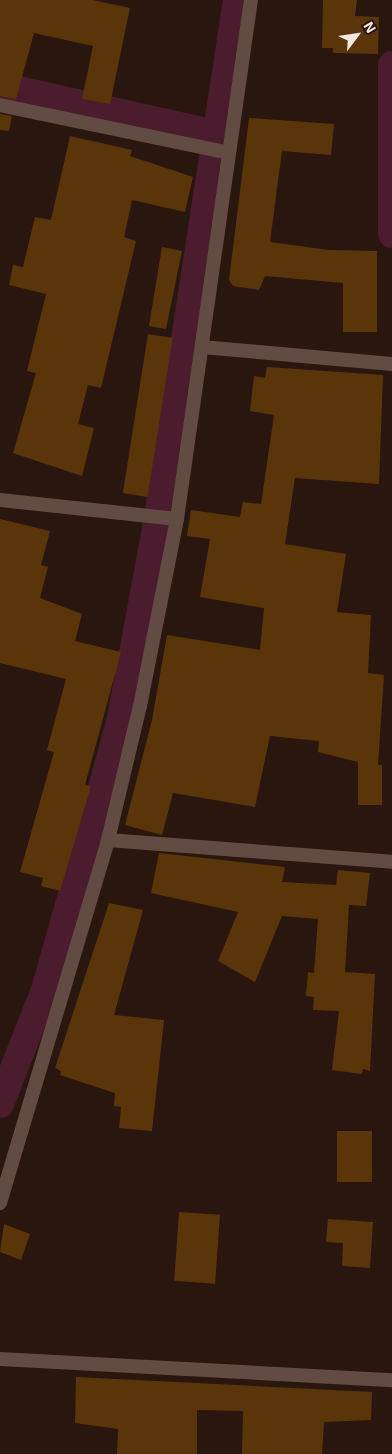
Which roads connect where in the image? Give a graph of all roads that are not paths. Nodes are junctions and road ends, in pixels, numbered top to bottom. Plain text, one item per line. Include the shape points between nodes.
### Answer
1 (251, 0) edge
2 (0, 105) edge
3 (226, 153) junction
4 (202, 347) junction
5 (387, 363) edge
6 (0, 500) edge
7 (173, 518) junction
8 (108, 840) junction
9 (389, 861) edge
10 (0, 1203) edge
11 (0, 1359) edge
12 (390, 1380) edge

1 - 3 street
2 - 3 street
3 - 4 street
4 - 5 street
4 - 7 street
6 - 7 street
7 - 8 street
8 - 9 street
8 - 10 street
11 - 12 street

